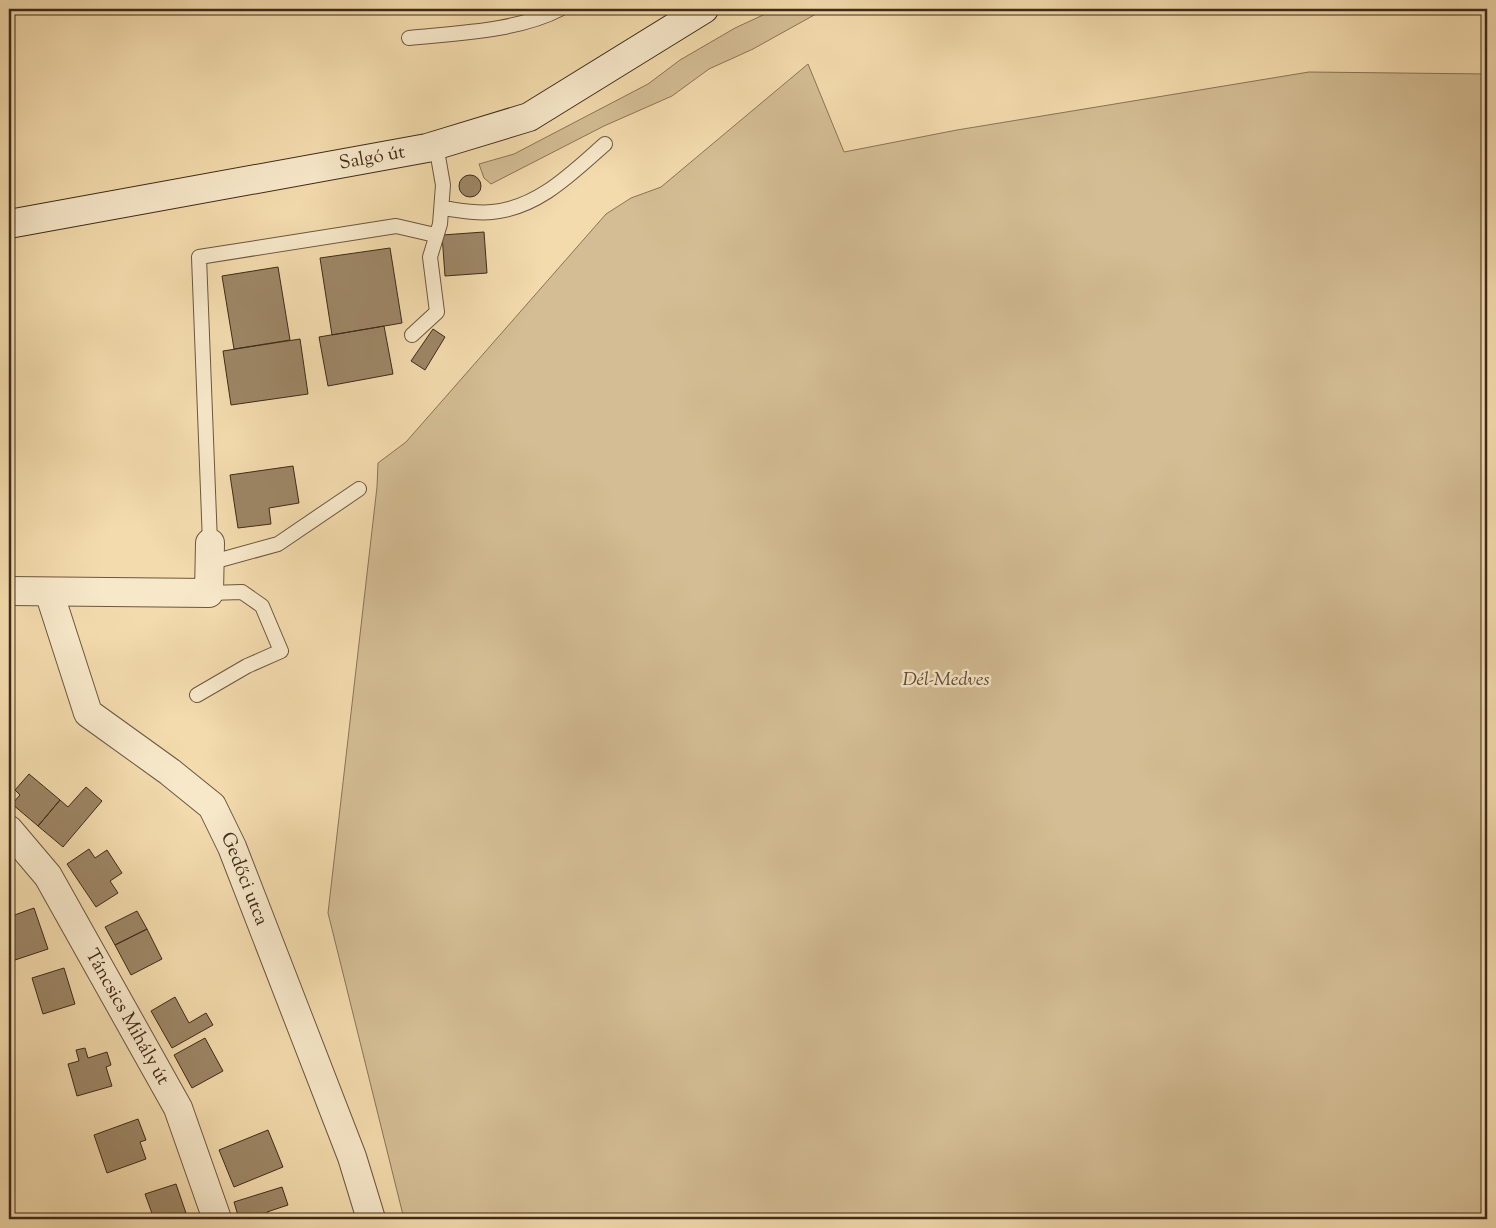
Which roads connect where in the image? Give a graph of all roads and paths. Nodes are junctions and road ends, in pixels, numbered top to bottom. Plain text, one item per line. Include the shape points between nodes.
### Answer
1 (560, 9) edge
2 (704, 9) edge
3 (410, 38) dead end
4 (436, 144) junction
5 (606, 144) dead end
6 (442, 208) junction
7 (9, 224) edge
8 (435, 235) junction
9 (412, 335) dead end
10 (359, 489) dead end
11 (209, 553) junction
12 (9, 591) edge
13 (49, 592) junction
14 (209, 593) junction
15 (196, 695) dead end
16 (9, 830) edge
17 (217, 1219) edge
18 (371, 1219) edge

1 - 3 lane via 496,28
2 - 4 street, Salgó út via 529,117
4 - 6 lane via 443,185
4 - 7 street, Salgó út
5 - 6 lane via 559,183 520,206 491,212
6 - 8 lane
8 - 9 lane via 430,271 437,312
8 - 11 lane via 396,226 199,257
10 - 11 lane via 278,544
11 - 14 street
12 - 13 street
13 - 14 street
13 - 18 street, Gedőci utca via 88,713 212,806 232,847 348,1148
14 - 15 lane via 242,592 262,606 281,651
16 - 17 street, Táncsics Mihály út via 48,876 178,1108

